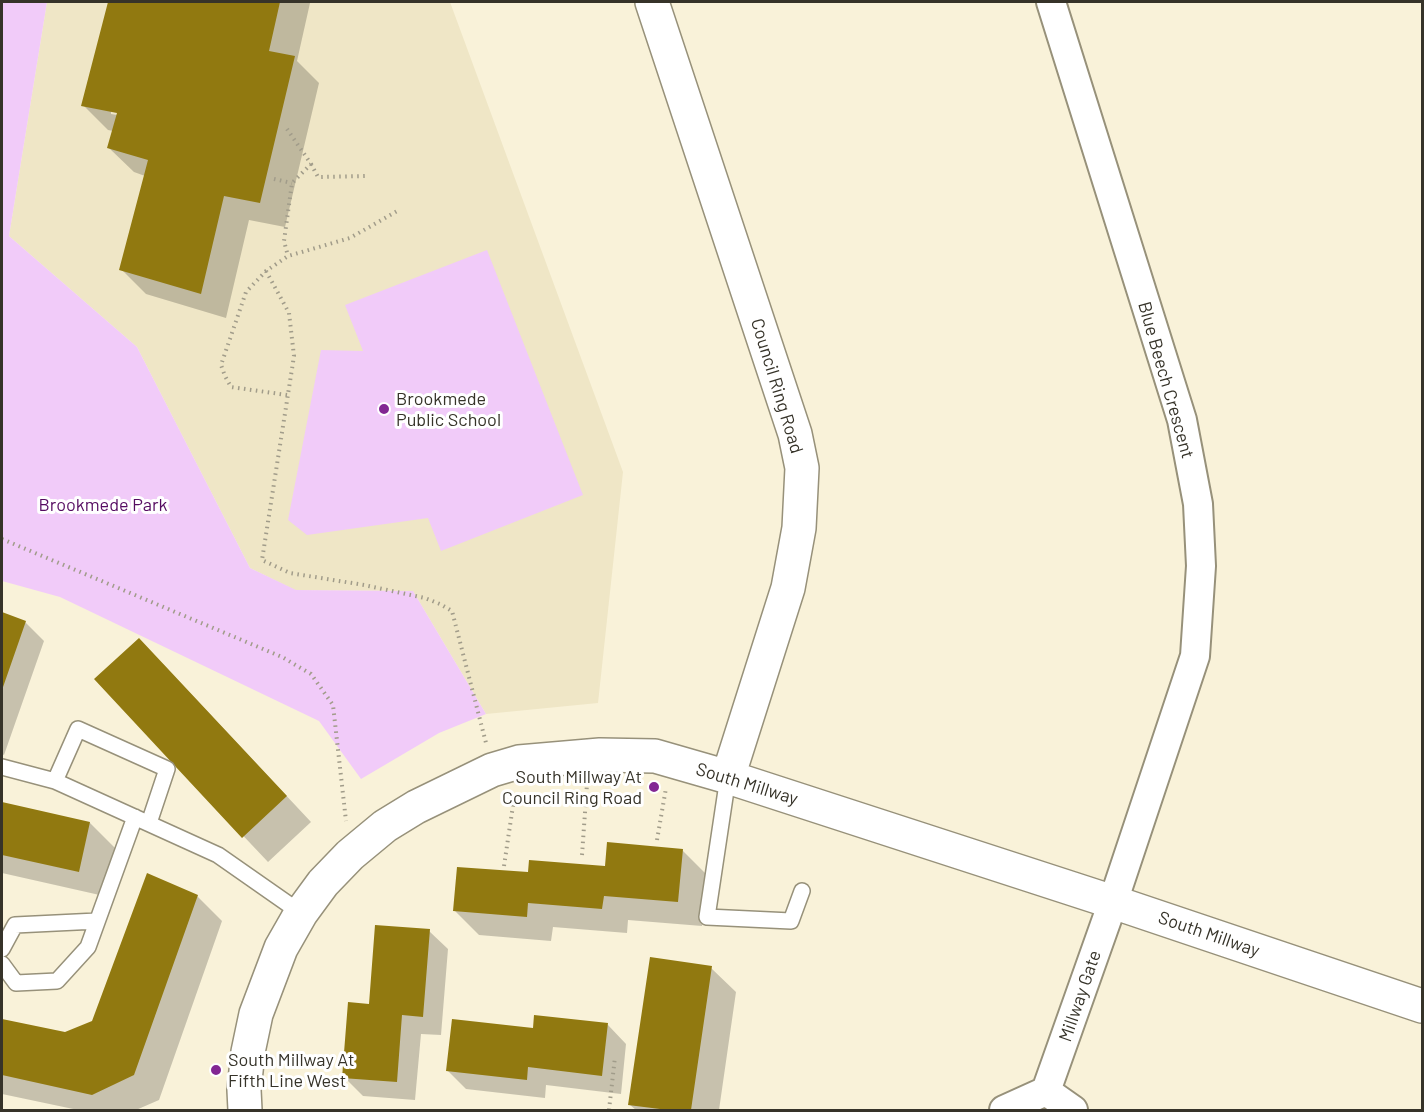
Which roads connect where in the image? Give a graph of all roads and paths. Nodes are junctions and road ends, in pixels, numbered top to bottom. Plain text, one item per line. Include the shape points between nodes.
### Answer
1 (652, 2) edge
2 (1051, 2) edge
3 (287, 129) dead end
4 (311, 164) junction
5 (368, 176) dead end
6 (274, 179) dead end
7 (292, 183) junction
8 (399, 210) dead end
9 (288, 256) junction
10 (266, 272) junction
11 (287, 395) junction
12 (2, 539) edge
13 (589, 756) junction
14 (671, 761) junction
15 (506, 766) junction
16 (2, 767) edge
17 (728, 777) junction
18 (55, 781) junction
19 (135, 817) junction
20 (149, 823) junction
21 (657, 840) dead end
22 (350, 855) junction
23 (582, 855) dead end
24 (504, 866) dead end
25 (802, 891) dead end
26 (1113, 902) junction
27 (301, 913) junction
28 (97, 921) junction
29 (2, 950) edge
30 (2, 964) edge
31 (1422, 1006) edge
32 (615, 1057) dead end
33 (1046, 1090) junction
34 (245, 1110) edge
35 (609, 1110) edge
36 (1004, 1110) edge
37 (1073, 1110) edge

1 - 17 street, Council Ring Road via 795,434 802,468 799,528 788,588
2 - 26 street, Blue Beech Crescent via 1182,420 1198,504 1201,566 1195,656
3 - 4 path
4 - 5 path via 318,177
4 - 7 path
6 - 7 path
7 - 9 path via 284,241
8 - 9 path via 350,238
9 - 10 path
10 - 11 path via 289,313 294,356
10 - 11 path via 246,292 222,365 231,387
11 - 15 path via 262,560 290,573 425,598 452,611
12 - 22 path via 282,657 311,674 333,705
13 - 14 street, South Millway via 655,756
13 - 15 street, South Millway
13 - 23 path
14 - 17 street, South Millway
14 - 21 path
15 - 22 street, South Millway via 416,807
15 - 24 path
16 - 18 lane
17 - 25 lane via 707,917 791,921
17 - 26 street, South Millway
18 - 19 lane
18 - 20 lane via 78,729 167,769
19 - 20 lane
19 - 28 lane
20 - 27 lane via 218,855
22 - 27 street, South Millway
26 - 31 street, South Millway
26 - 33 street, Millway Gate
27 - 34 street, South Millway via 281,948 256,1014 247,1062
28 - 29 lane via 15,925
28 - 30 lane via 88,946 57,981 16,983
32 - 35 path
33 - 36 street
33 - 37 street

